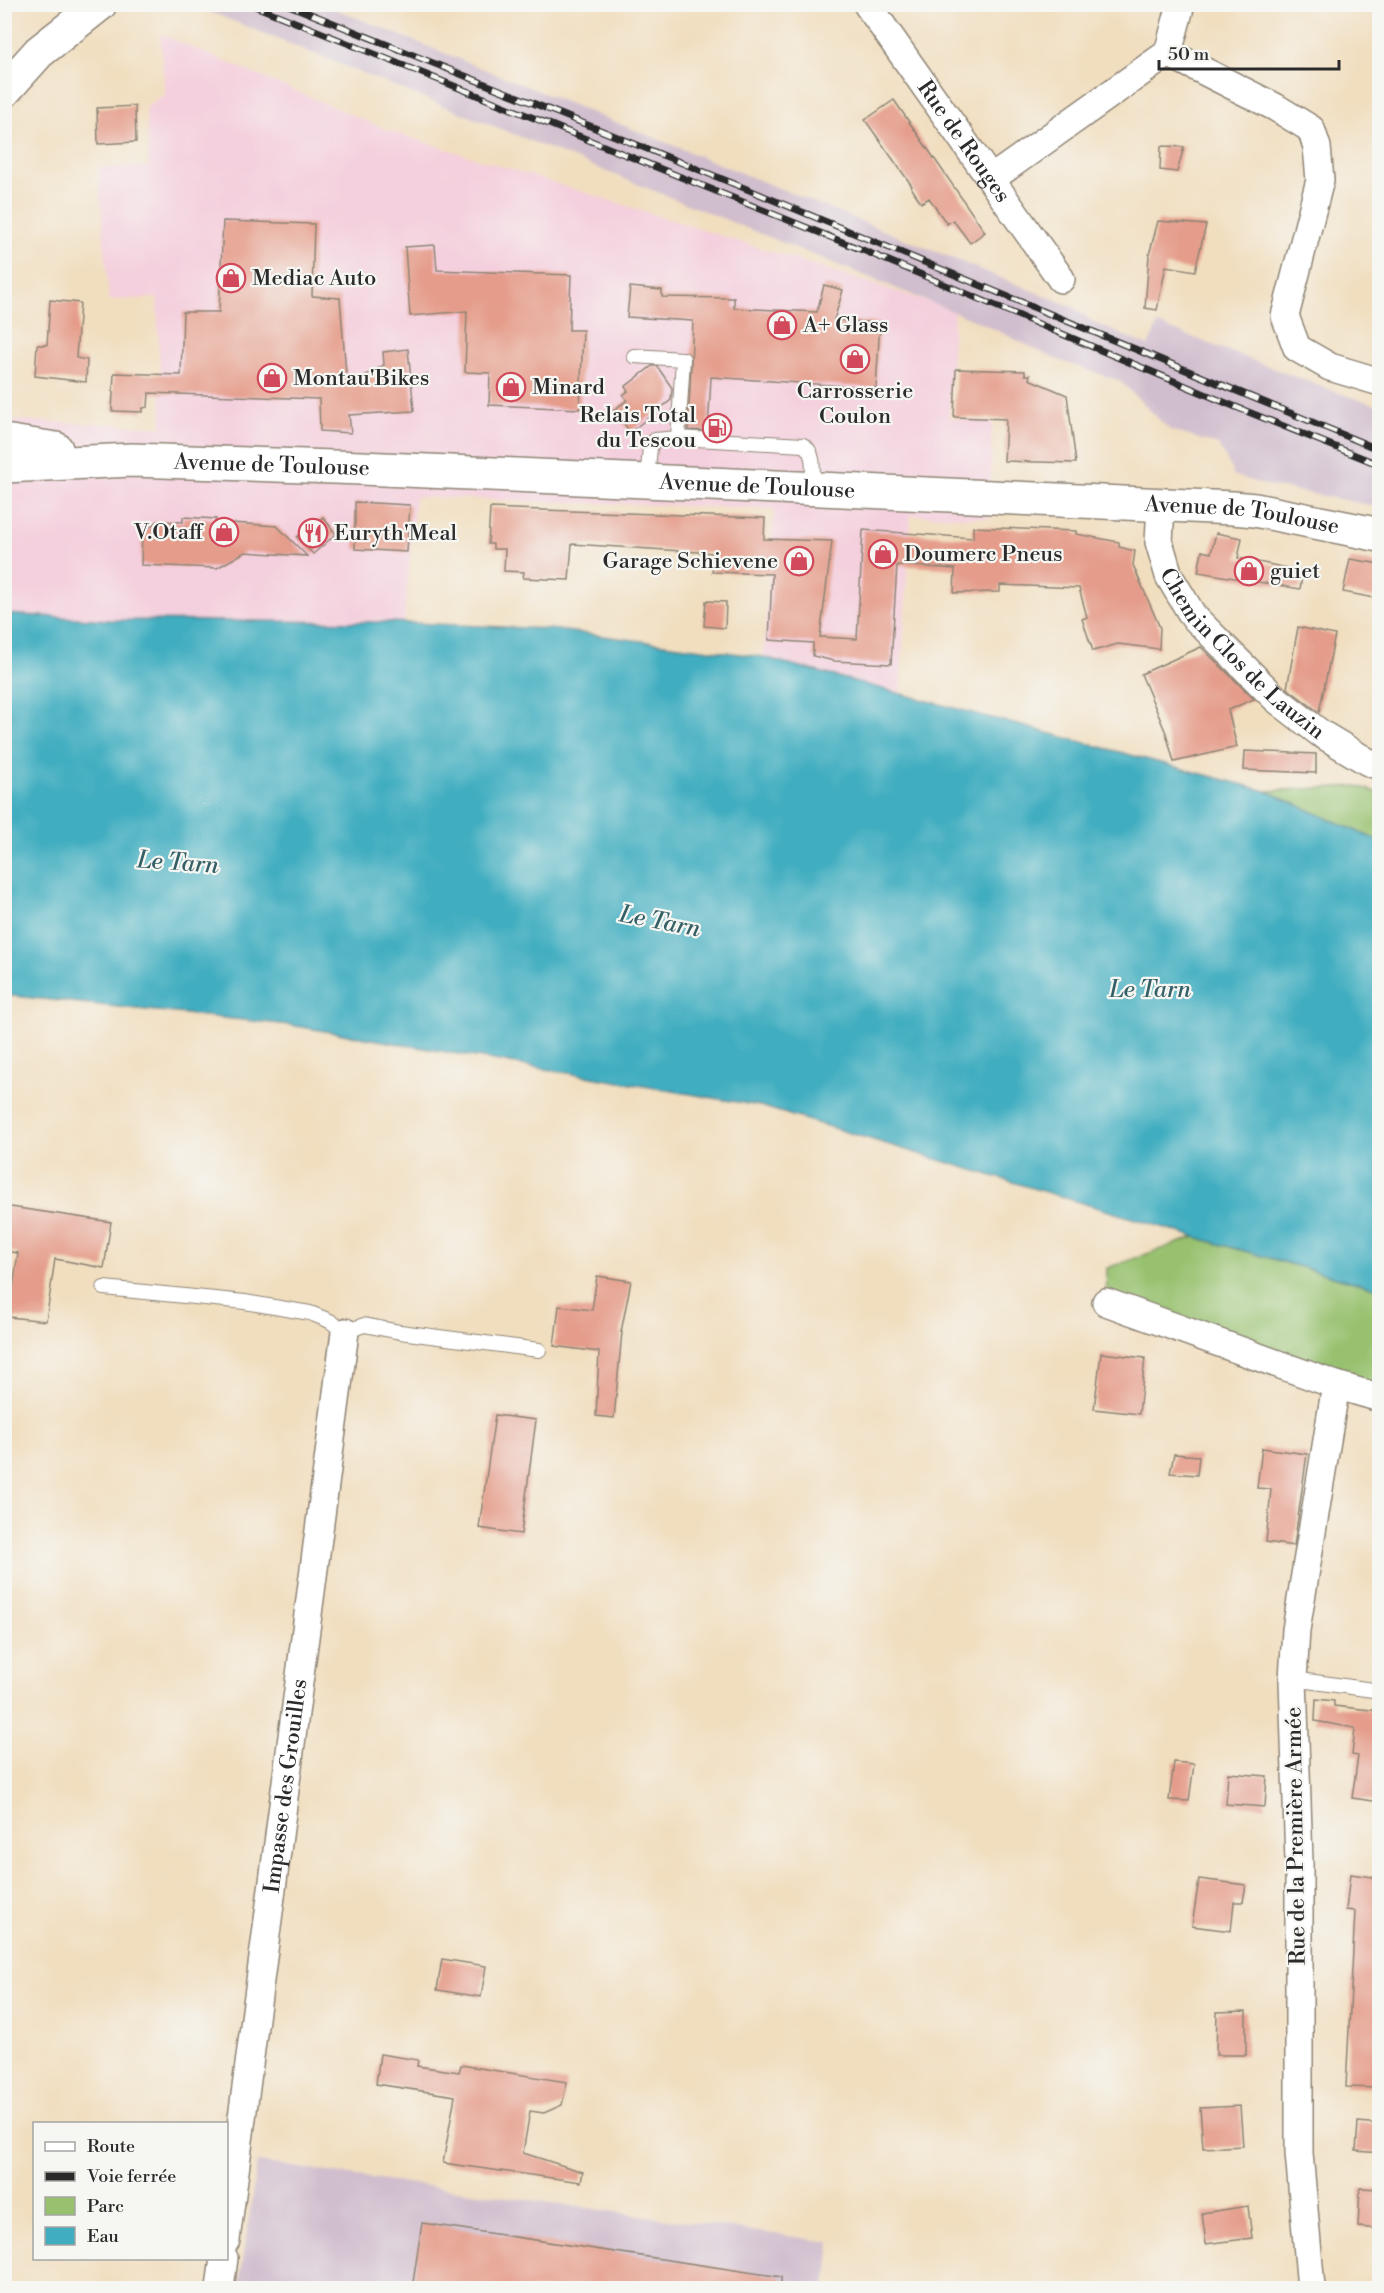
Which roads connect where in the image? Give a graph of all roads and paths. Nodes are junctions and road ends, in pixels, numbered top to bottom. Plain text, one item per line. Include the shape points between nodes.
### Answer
1 (100, 4) edge
2 (867, 4) edge
3 (1181, 4) edge
4 (1168, 53) junction
5 (4, 91) edge
6 (992, 179) junction
7 (1061, 279) dead end
8 (634, 356) dead end
9 (1380, 382) edge
10 (678, 438) junction
11 (4, 441) edge
12 (132, 460) junction
13 (4, 466) edge
14 (647, 481) junction
15 (812, 489) junction
16 (1161, 505) junction
17 (1380, 535) edge
18 (1380, 766) edge
19 (104, 1288) dead end
20 (1106, 1302) dead end
21 (345, 1332) junction
22 (539, 1350) dead end
23 (1336, 1385) junction
24 (1380, 1398) edge
25 (1293, 1679) junction
26 (1380, 1691) edge
27 (228, 2225) edge
28 (224, 2260) edge
29 (220, 2289) edge
30 (1311, 2289) edge

1 - 5 main road via 39,52
2 - 6 street, Rue de Rouges
3 - 4 street
4 - 6 street
4 - 9 street via 1311,129 1320,180 1285,316 1297,348 1330,367
6 - 7 street, Rue de Rouges
8 - 10 lane via 683,359
10 - 14 lane via 655,440 650,447
10 - 15 lane via 803,445 812,455
11 - 12 main road, Avenue de Toulouse
12 - 13 main road, Avenue de Toulouse
12 - 14 main road, Avenue de Toulouse
14 - 15 main road, Avenue de Toulouse
15 - 16 main road, Avenue de Toulouse
16 - 17 main road, Avenue de Toulouse via 1255,510
16 - 18 street, Chemin Clos de Lauzin via 1159,542 1169,576 1193,616 1276,699 1320,733
19 - 21 lane via 245,1302 310,1313
20 - 23 street
21 - 22 lane via 364,1325
21 - 27 street, Impasse des Grouilles
23 - 24 street
23 - 25 street, Rue de la Première Armée via 1296,1630
25 - 26 lane
25 - 30 street, Rue de la Première Armée via 1299,1862 1299,2153
28 - 29 street

